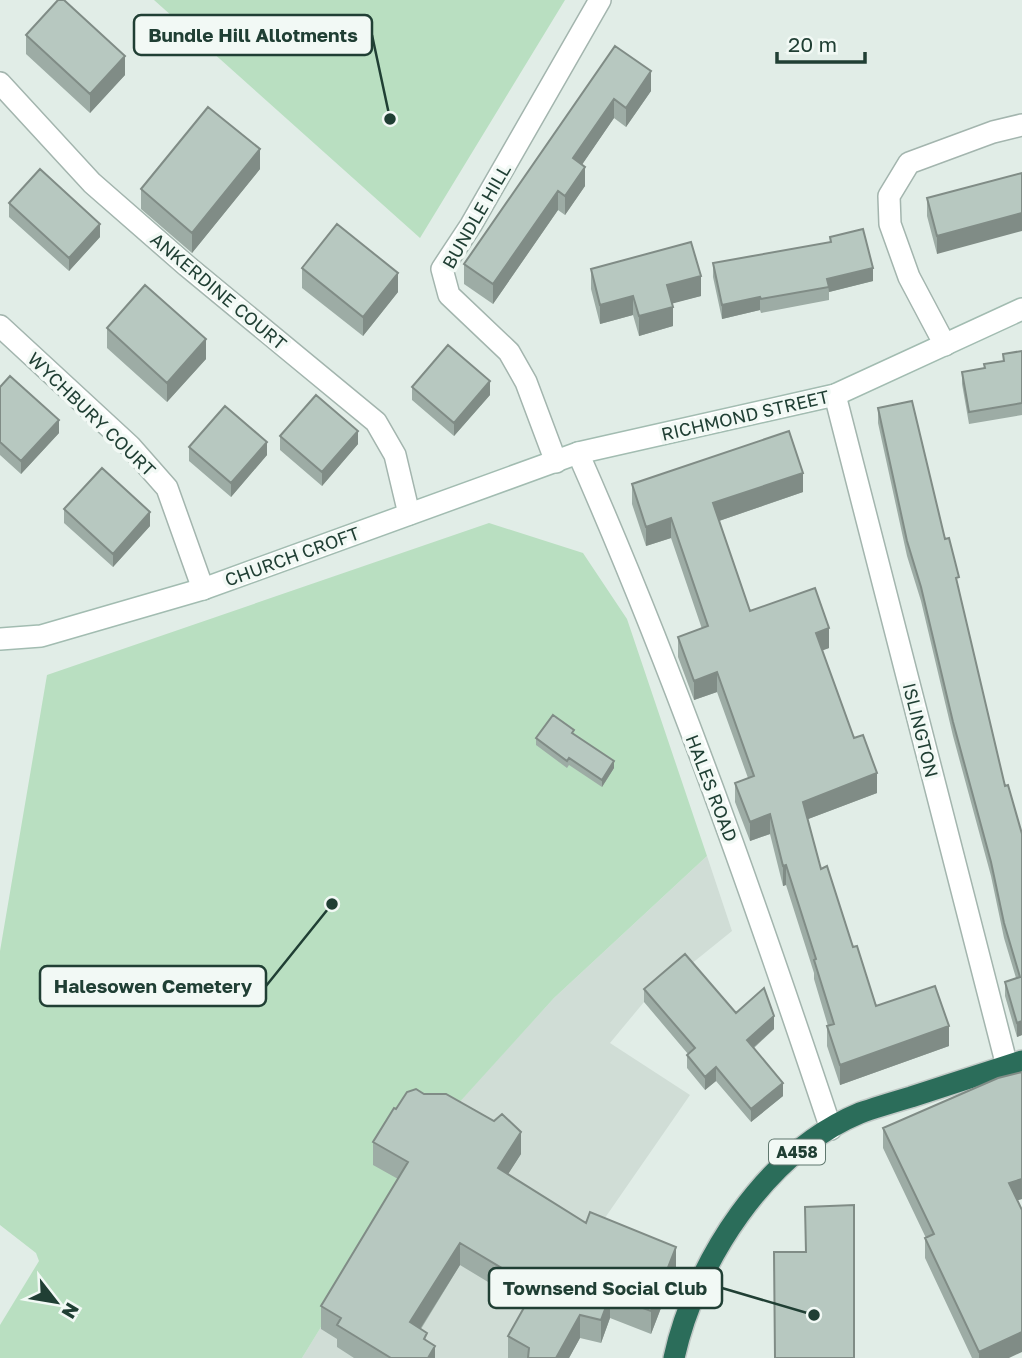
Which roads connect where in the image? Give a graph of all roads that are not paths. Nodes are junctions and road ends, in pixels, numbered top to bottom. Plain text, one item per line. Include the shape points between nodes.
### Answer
1 (600, 0) edge
2 (0, 83) edge
3 (1022, 125) edge
4 (1022, 309) edge
5 (0, 326) edge
6 (945, 345) junction
7 (835, 395) junction
8 (578, 453) junction
9 (556, 462) junction
10 (409, 514) junction
11 (204, 589) junction
12 (0, 639) edge
13 (1014, 1063) edge
14 (831, 1129) junction
15 (674, 1358) edge

1 - 9 street, BUNDLE HILL via 442,269 449,295 509,352 526,382
2 - 10 street, ANKERDINE COURT via 92,183 376,422 395,455
3 - 6 street via 909,163 889,196 890,224 909,277
4 - 6 street, RICHMOND STREET
5 - 11 street, WYCHBURY COURT via 130,446 167,488
6 - 7 street, RICHMOND STREET
7 - 8 street, RICHMOND STREET
7 - 13 street, ISLINGTON
8 - 9 street, CHURCH CROFT
8 - 14 street, HALES ROAD via 629,567 737,851
9 - 10 street, CHURCH CROFT
10 - 11 street, CHURCH CROFT
11 - 12 street, CHURCH CROFT via 41,636
13 - 14 highway, A458 via 859,1114
14 - 15 highway, A458 via 783,1165 733,1226 692,1296

